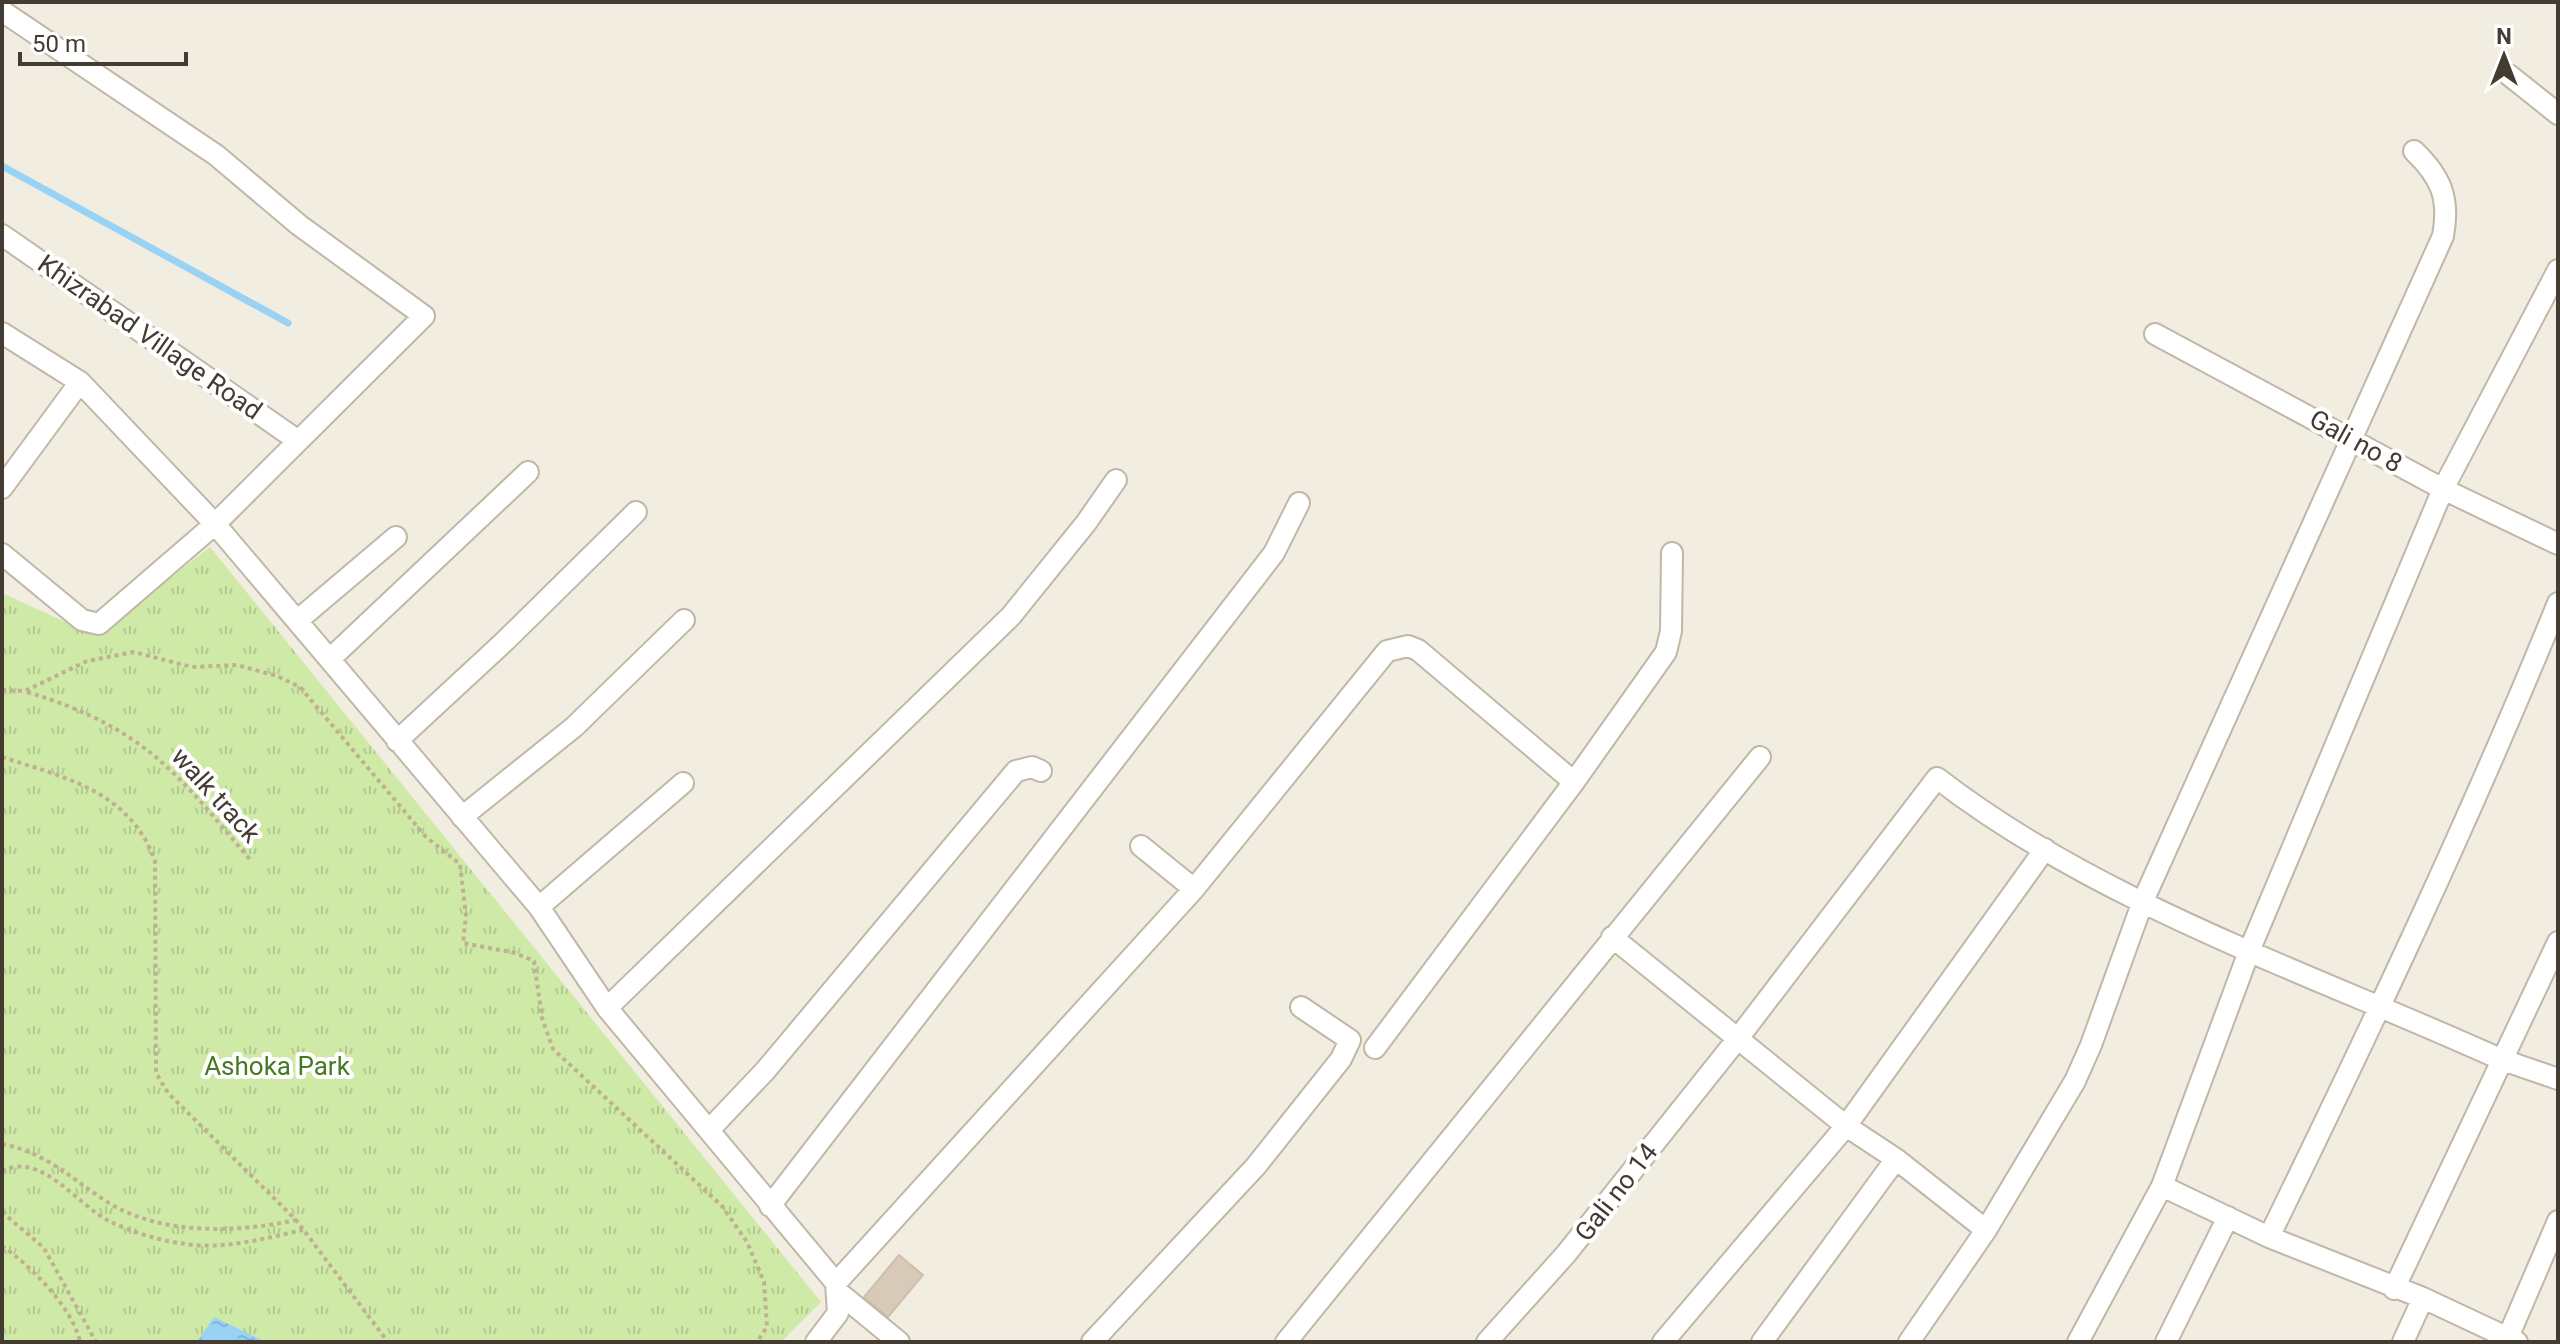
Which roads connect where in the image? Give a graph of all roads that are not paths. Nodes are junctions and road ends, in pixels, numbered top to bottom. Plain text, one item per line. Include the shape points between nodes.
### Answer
1 (2, 11) edge
2 (2509, 75) dead end
3 (2558, 114) edge
4 (2414, 151) dead end
5 (2, 235) edge
6 (2558, 270) edge
7 (2, 333) edge
8 (2155, 334) dead end
9 (80, 382) junction
10 (2353, 439) junction
11 (297, 440) junction
12 (528, 472) dead end
13 (1116, 480) dead end
14 (2, 488) edge
15 (2443, 489) junction
16 (1299, 503) dead end
17 (636, 512) dead end
18 (215, 524) junction
19 (396, 537) dead end
20 (2558, 544) edge
21 (1672, 553) dead end
22 (2, 554) edge
23 (2558, 603) edge
24 (298, 620) junction
25 (684, 620) dead end
26 (331, 658) junction
27 (397, 741) junction
28 (1760, 757) dead end
29 (1041, 771) dead end
30 (1574, 782) junction
31 (683, 783) dead end
32 (462, 817) junction
33 (1141, 846) dead end
34 (2045, 849) junction
35 (1194, 889) junction
36 (2143, 901) junction
37 (539, 907) junction
38 (1612, 937) junction
39 (2558, 942) edge
40 (2250, 949) junction
41 (2382, 1005) junction
42 (1301, 1007) dead end
43 (607, 1008) junction
44 (1739, 1037) junction
45 (1375, 1048) dead end
46 (2500, 1059) junction
47 (2558, 1079) edge
48 (1846, 1126) junction
49 (709, 1130) junction
50 (1896, 1159) junction
51 (2162, 1186) junction
52 (770, 1206) junction
53 (2228, 1217) junction
54 (2558, 1221) edge
55 (1986, 1230) junction
56 (2269, 1237) junction
57 (837, 1288) junction
58 (2394, 1289) junction
59 (2423, 1298) junction
60 (2510, 1341) edge
61 (816, 1342) edge
62 (899, 1342) edge
63 (1092, 1342) edge
64 (1286, 1342) edge
65 (1487, 1342) edge
66 (1663, 1342) edge
67 (1762, 1342) edge
68 (1909, 1342) edge
69 (2078, 1342) edge
70 (2166, 1342) edge
71 (2403, 1342) edge

1 - 11 street via 216,155 299,225 424,316
2 - 3 street
4 - 10 street via 2432,168 2444,192 2443,236
5 - 11 street, Khizrabad Village Road
6 - 15 street
7 - 9 street
8 - 10 street, Gali no 8
9 - 14 street
9 - 18 street
10 - 15 street, Gali no 8
10 - 36 street
11 - 18 street
12 - 26 street
13 - 43 street via 1011,616
15 - 20 street, Gali no 8
15 - 40 street
16 - 52 street via 1274,553
17 - 27 street
18 - 22 street via 99,624 82,620
18 - 24 street
19 - 24 street
21 - 30 street via 1666,652
23 - 41 street
24 - 26 street
25 - 32 street via 574,727
26 - 27 street
27 - 32 street
28 - 38 street
29 - 49 street via 1016,771 765,1071
30 - 35 street via 1418,650 1398,647 1378,659
30 - 45 street
31 - 37 street
32 - 37 street
33 - 35 street
34 - 36 street
34 - 44 street, Gali no 14 via 1937,778
34 - 48 street
35 - 57 street
36 - 40 street
36 - 55 street via 2075,1081
37 - 43 street
38 - 44 street
38 - 64 street
39 - 46 street
40 - 41 street
40 - 51 street
41 - 46 street
41 - 56 street
42 - 63 street via 1350,1040 1341,1059 1256,1166
43 - 49 street
44 - 48 street
44 - 65 street, Gali no 14 via 1566,1254
46 - 47 street
46 - 58 street
48 - 50 street
48 - 66 street
49 - 52 street
50 - 55 street
50 - 67 street
51 - 53 street
51 - 69 street
52 - 57 street
53 - 56 street
53 - 70 street
54 - 60 street
55 - 68 street
56 - 58 street
57 - 61 street via 836,1318
57 - 62 street
58 - 59 street
59 - 60 street
59 - 71 street

